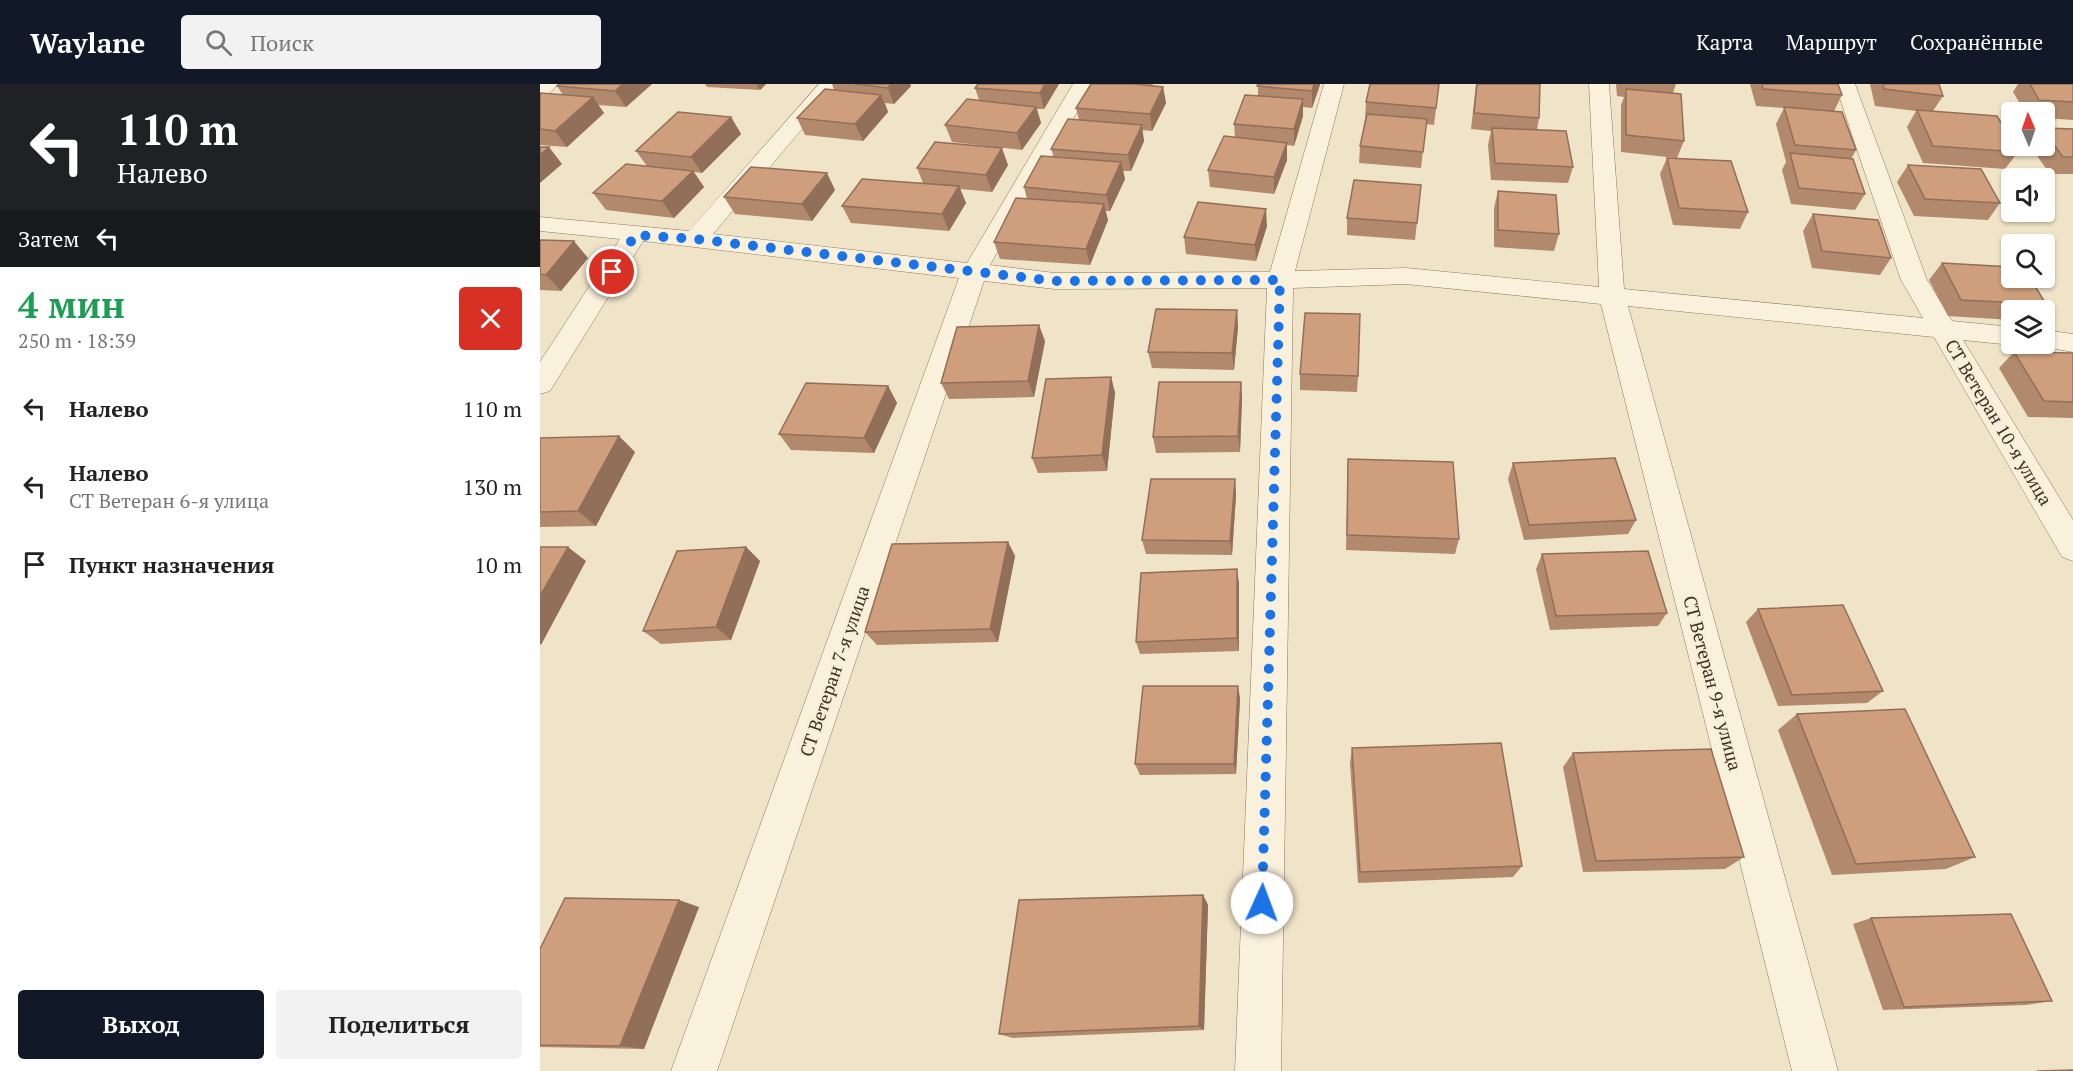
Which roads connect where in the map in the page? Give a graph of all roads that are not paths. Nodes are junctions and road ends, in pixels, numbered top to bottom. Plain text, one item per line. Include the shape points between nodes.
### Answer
1 (549, 84) edge
2 (830, 84) edge
3 (1083, 84) edge
4 (1334, 84) edge
5 (1599, 84) edge
6 (1845, 84) edge
7 (540, 91) edge
8 (540, 224) edge
9 (635, 235) junction
10 (695, 239) junction
11 (974, 272) junction
12 (1280, 280) junction
13 (1612, 296) junction
14 (1943, 328) junction
15 (2001, 335) edge
16 (2055, 341) edge
17 (2073, 343) edge
18 (540, 384) edge
19 (2073, 548) edge
20 (694, 1071) edge
21 (1258, 1071) edge
22 (1815, 1071) edge

1 - 7 street
2 - 10 street
3 - 11 street, СТ Ветеран 7-я улица
4 - 12 street
5 - 13 street, СТ Ветеран 9-я улица
6 - 14 street, СТ Ветеран 10-я улица via 1914,280
8 - 9 street
9 - 10 street
9 - 18 street
10 - 11 street
11 - 12 street via 1055,281
11 - 20 street, СТ Ветеран 7-я улица
12 - 13 street via 1406,276
12 - 21 street
13 - 14 street
13 - 22 street, СТ Ветеран 9-я улица
14 - 15 street
14 - 19 street, СТ Ветеран 10-я улица
16 - 17 street

